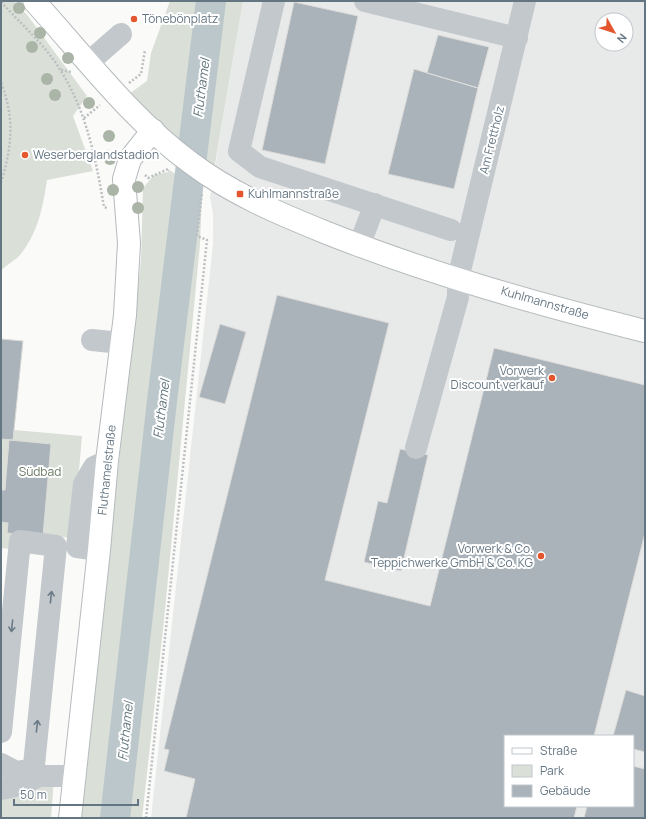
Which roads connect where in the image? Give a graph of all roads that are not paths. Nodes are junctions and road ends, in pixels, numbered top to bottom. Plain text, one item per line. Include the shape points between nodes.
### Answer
1 (34, 1) edge
2 (274, 1) edge
3 (365, 1) edge
4 (525, 1) edge
5 (121, 34) dead end
6 (517, 38) junction
7 (89, 62) junction
8 (152, 130) junction
9 (375, 204) junction
10 (451, 230) dead end
11 (359, 246) junction
12 (458, 279) junction
13 (645, 331) edge
14 (92, 340) dead end
15 (121, 343) junction
16 (416, 448) dead end
17 (107, 461) junction
18 (66, 546) junction
19 (99, 550) junction
20 (1, 732) edge
21 (9, 768) edge
22 (39, 776) junction
23 (75, 776) junction
24 (1, 789) edge
25 (70, 818) edge

1 - 7 main road, Kuhlmannstraße
2 - 9 street via 239,151 260,167
3 - 6 street
4 - 6 street, Am Frettholz
5 - 7 street
6 - 12 street, Am Frettholz
7 - 8 main road, Kuhlmannstraße
8 - 11 main road, Kuhlmannstraße via 205,184 254,201
8 - 15 main road, Fluthamelstraße via 130,158 124,179 129,243
9 - 10 street
9 - 11 street
11 - 12 main road, Kuhlmannstraße
12 - 13 main road, Kuhlmannstraße
12 - 16 street, Am Frettholz via 458,297
14 - 15 street
15 - 17 main road, Fluthamelstraße
17 - 18 street via 94,467 84,484
17 - 19 main road, Fluthamelstraße
18 - 19 street
18 -> 20 street via 20,541
21 -> 18 street via 28,770 34,765
19 - 23 main road, Fluthamelstraße
21 - 22 street
22 - 23 street
22 - 24 street via 21,785
23 - 25 main road, Fluthamelstraße

